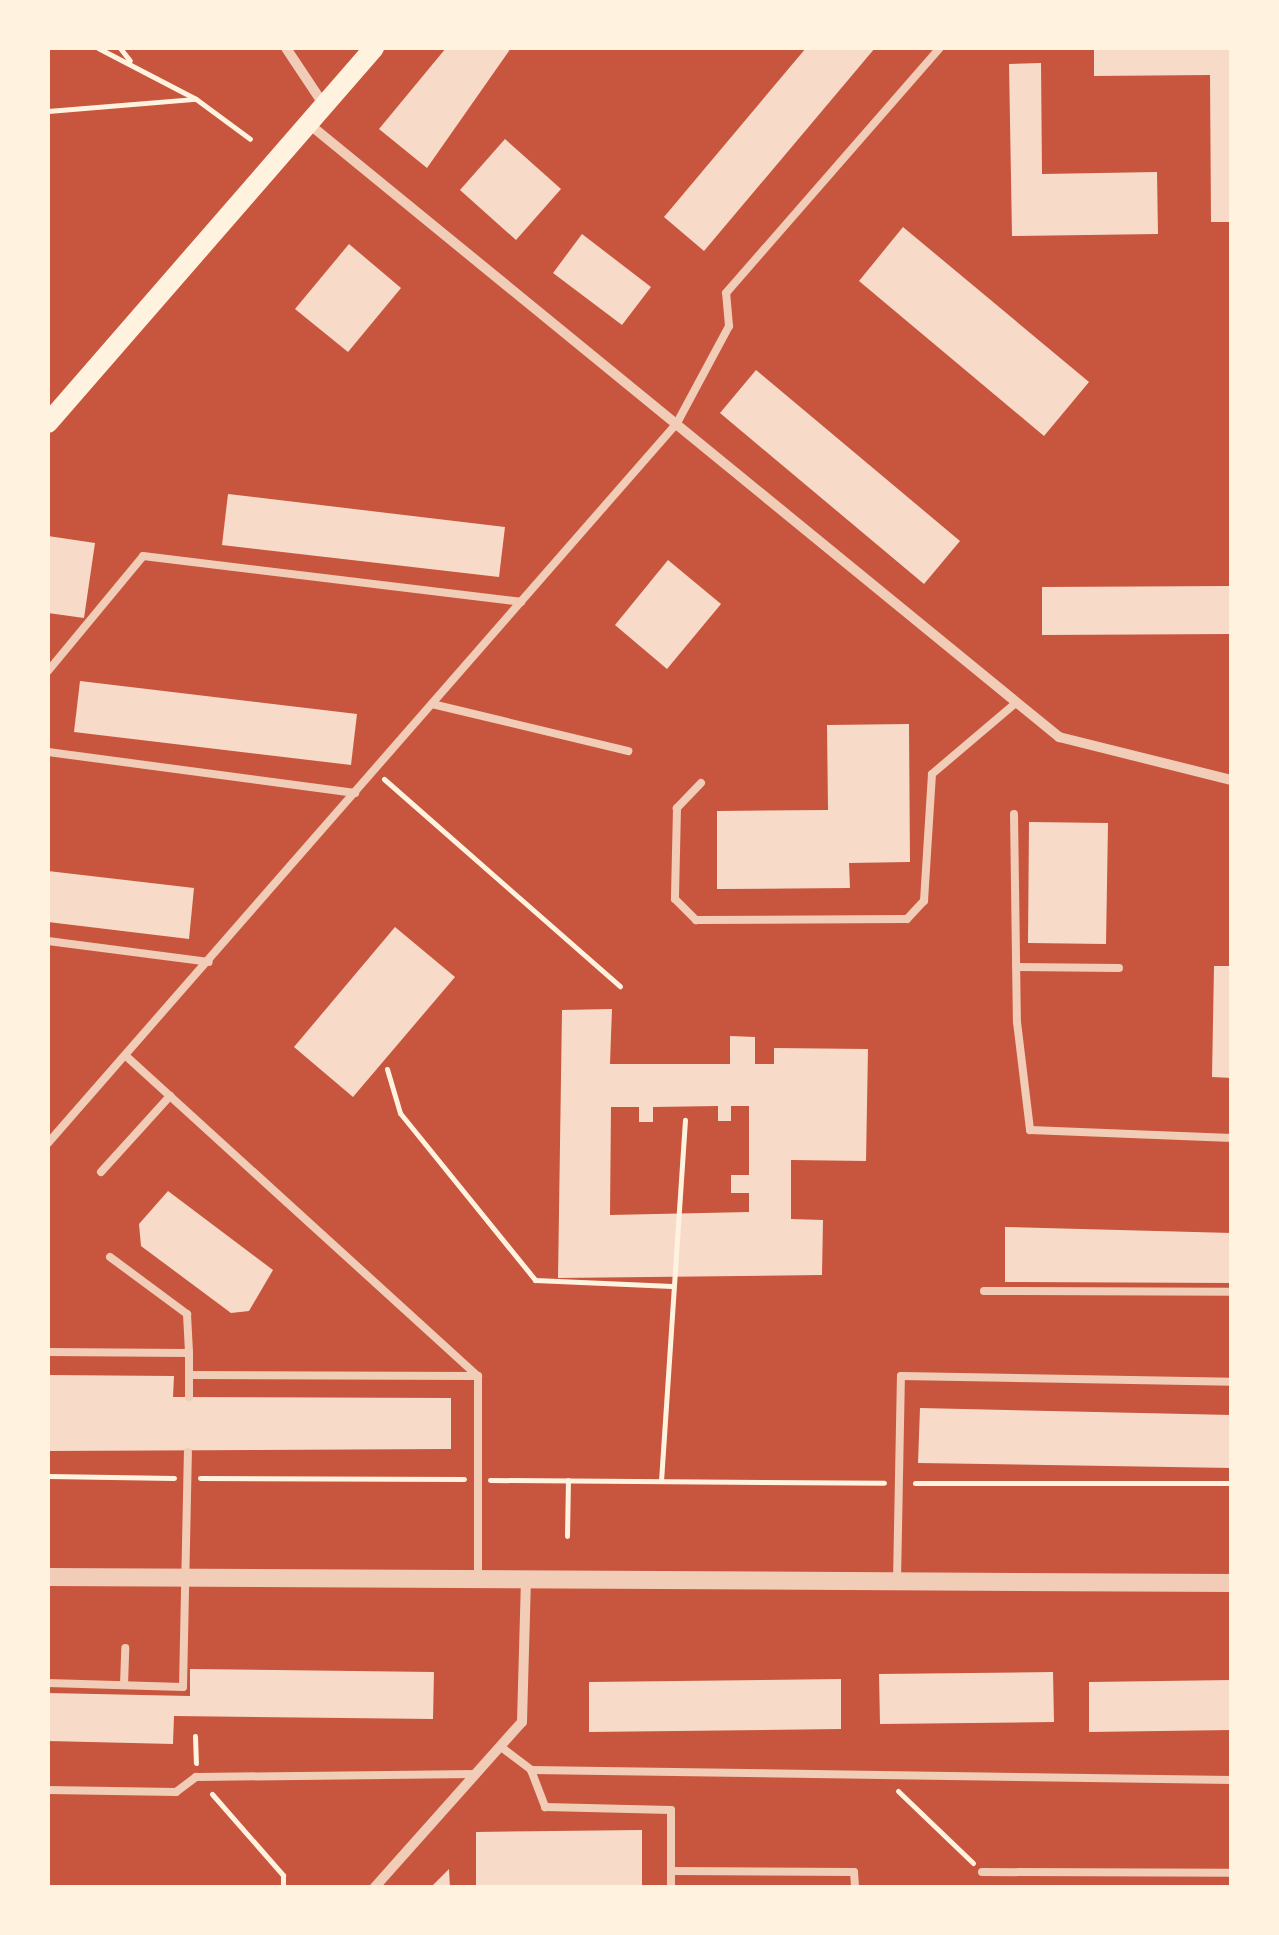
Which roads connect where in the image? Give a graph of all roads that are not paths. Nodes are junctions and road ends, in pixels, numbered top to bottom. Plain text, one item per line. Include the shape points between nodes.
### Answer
1 (286, 48) edge
2 (374, 48) edge
3 (940, 48) edge
4 (324, 105) junction
5 (310, 124) junction
6 (48, 423) edge
7 (677, 423) junction
8 (521, 602) junction
9 (48, 672) edge
10 (1017, 702) junction
11 (432, 704) junction
12 (48, 752) edge
13 (628, 752) dead end
14 (1232, 780) edge
15 (701, 783) dead end
16 (355, 793) junction
17 (1014, 814) dead end
18 (48, 942) edge
19 (209, 962) junction
20 (1016, 966) junction
21 (1119, 968) dead end
22 (126, 1056) junction
23 (170, 1096) junction
24 (1232, 1138) edge
25 (48, 1143) edge
26 (101, 1172) dead end
27 (110, 1257) dead end
28 (984, 1291) dead end
29 (1232, 1292) edge
30 (48, 1352) edge
31 (189, 1353) junction
32 (189, 1375) junction
33 (478, 1376) junction
34 (1232, 1382) edge
35 (189, 1397) dead end
36 (188, 1452) dead end
37 (48, 1577) edge
38 (186, 1577) junction
39 (478, 1578) junction
40 (526, 1578) junction
41 (897, 1581) junction
42 (1232, 1583) edge
43 (125, 1648) dead end
44 (48, 1683) edge
45 (124, 1685) junction
46 (501, 1747) junction
47 (532, 1770) junction
48 (476, 1774) junction
49 (1232, 1780) edge
50 (48, 1790) edge
51 (672, 1871) junction
52 (982, 1872) road end
53 (1232, 1873) edge
54 (374, 1888) edge
55 (671, 1888) edge
56 (854, 1888) edge

1 - 4 street
2 - 4 main road
3 - 7 lane via 726,293 729,326
4 - 5 main road
5 - 6 main road
5 - 7 street
7 - 8 lane
7 - 10 street
8 - 9 lane via 142,556
8 - 11 lane
10 - 14 street via 1059,737
10 - 15 lane via 932,774 924,901 907,919 696,920 675,899 677,808
11 - 13 lane
11 - 16 lane
12 - 16 lane
16 - 19 lane
17 - 20 lane
18 - 19 lane
19 - 22 lane
20 - 21 lane
20 - 24 lane via 1030,1130
22 - 23 lane
22 - 25 lane
23 - 26 lane
23 - 33 lane
27 - 31 lane via 188,1314
28 - 29 lane
30 - 31 lane
31 - 32 lane
32 - 33 lane
32 - 35 lane
33 - 39 lane
34 - 41 lane via 901,1376
36 - 38 lane
37 - 38 street
38 - 39 street
38 - 45 lane via 183,1687
39 - 40 street
40 - 41 street
40 - 46 street via 522,1722
41 - 42 street
43 - 45 lane
44 - 45 lane
46 - 47 lane
46 - 48 street
47 - 49 lane
47 - 51 lane via 546,1807 671,1810
48 - 50 lane via 196,1777 176,1792
48 - 54 street
51 - 55 lane
51 - 56 lane via 854,1872
52 - 53 lane

